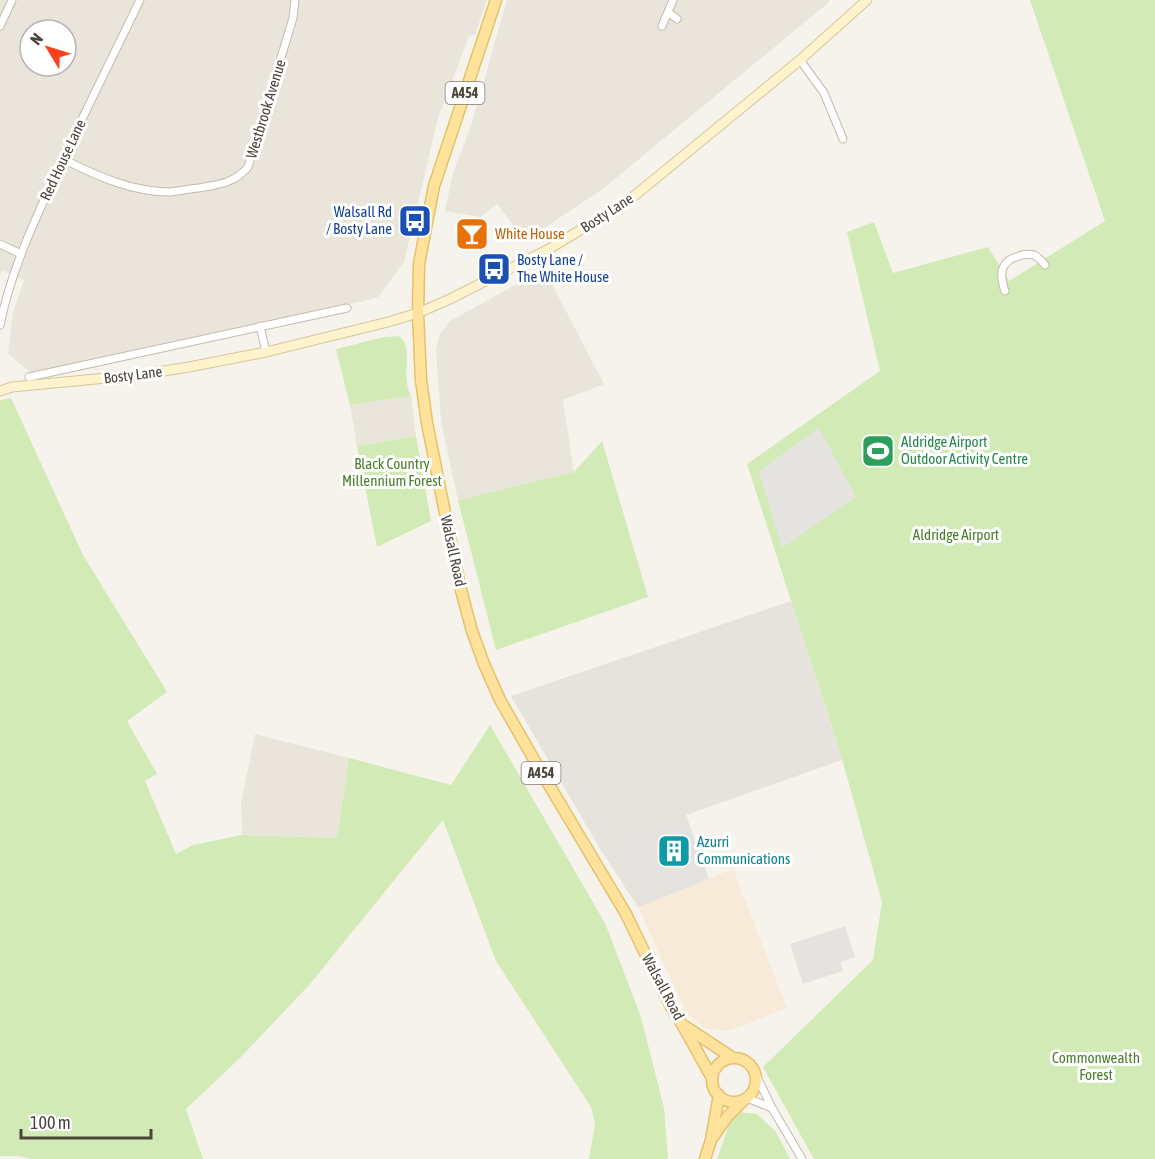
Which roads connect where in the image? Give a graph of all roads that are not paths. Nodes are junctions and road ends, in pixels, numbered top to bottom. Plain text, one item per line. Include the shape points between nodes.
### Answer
1 (12, 0) edge
2 (140, 0) edge
3 (295, 0) edge
4 (496, 0) edge
5 (673, 0) edge
6 (866, 0) edge
7 (668, 12) junction
8 (677, 19) dead end
9 (0, 26) edge
10 (662, 26) dead end
11 (800, 60) junction
12 (843, 139) dead end
13 (63, 159) junction
14 (0, 244) edge
15 (21, 254) junction
16 (1045, 264) dead end
17 (1005, 291) dead end
18 (347, 308) dead end
19 (418, 313) junction
20 (0, 325) edge
21 (260, 326) junction
22 (266, 352) junction
23 (29, 377) dead end
24 (0, 391) edge
25 (683, 1026) junction
26 (733, 1058) junction
27 (756, 1075) junction
28 (712, 1078) junction
29 (719, 1095) junction
30 (746, 1099) junction
31 (772, 1108) junction
32 (711, 1140) junction
33 (705, 1159) edge
34 (802, 1159) edge

1 - 9 street
2 - 13 street, Red House Lane
3 - 13 street, Westbrook Avenue via 248,167 242,175 209,187 170,192 143,190 96,176
4 - 19 main road, Walsall Road / A454 via 434,186 418,264
5 - 7 street
6 - 11 main road, Bosty Lane
7 - 8 street
7 - 10 street
11 - 12 street via 824,93
11 - 19 main road, Bosty Lane via 628,201 549,249
13 - 15 street, Red House Lane
14 - 15 street
15 - 20 street, Red House Lane
16 - 17 street via 1036,256 1023,254 1007,261 1001,281
18 - 21 street, Bosty Lane via 328,316
19 - 22 main road, Bosty Lane
19 - 25 main road, Walsall Road / A454 via 427,423 461,590 484,664 500,700 626,914
21 - 22 street
21 - 23 street, Bosty Lane
22 - 24 main road, Bosty Lane via 138,375
25 - 26 main road, Walsall Road / A454
25 - 28 main road, Walsall Road / A454
26 - 27 main road via 748,1062
26 - 28 main road via 717,1066
27 - 30 main road via 756,1087
27 - 31 street
28 - 29 main road
29 - 30 main road via 731,1102
29 - 32 main road
30 - 31 street
30 - 32 main road
31 - 34 street
32 - 33 main road

